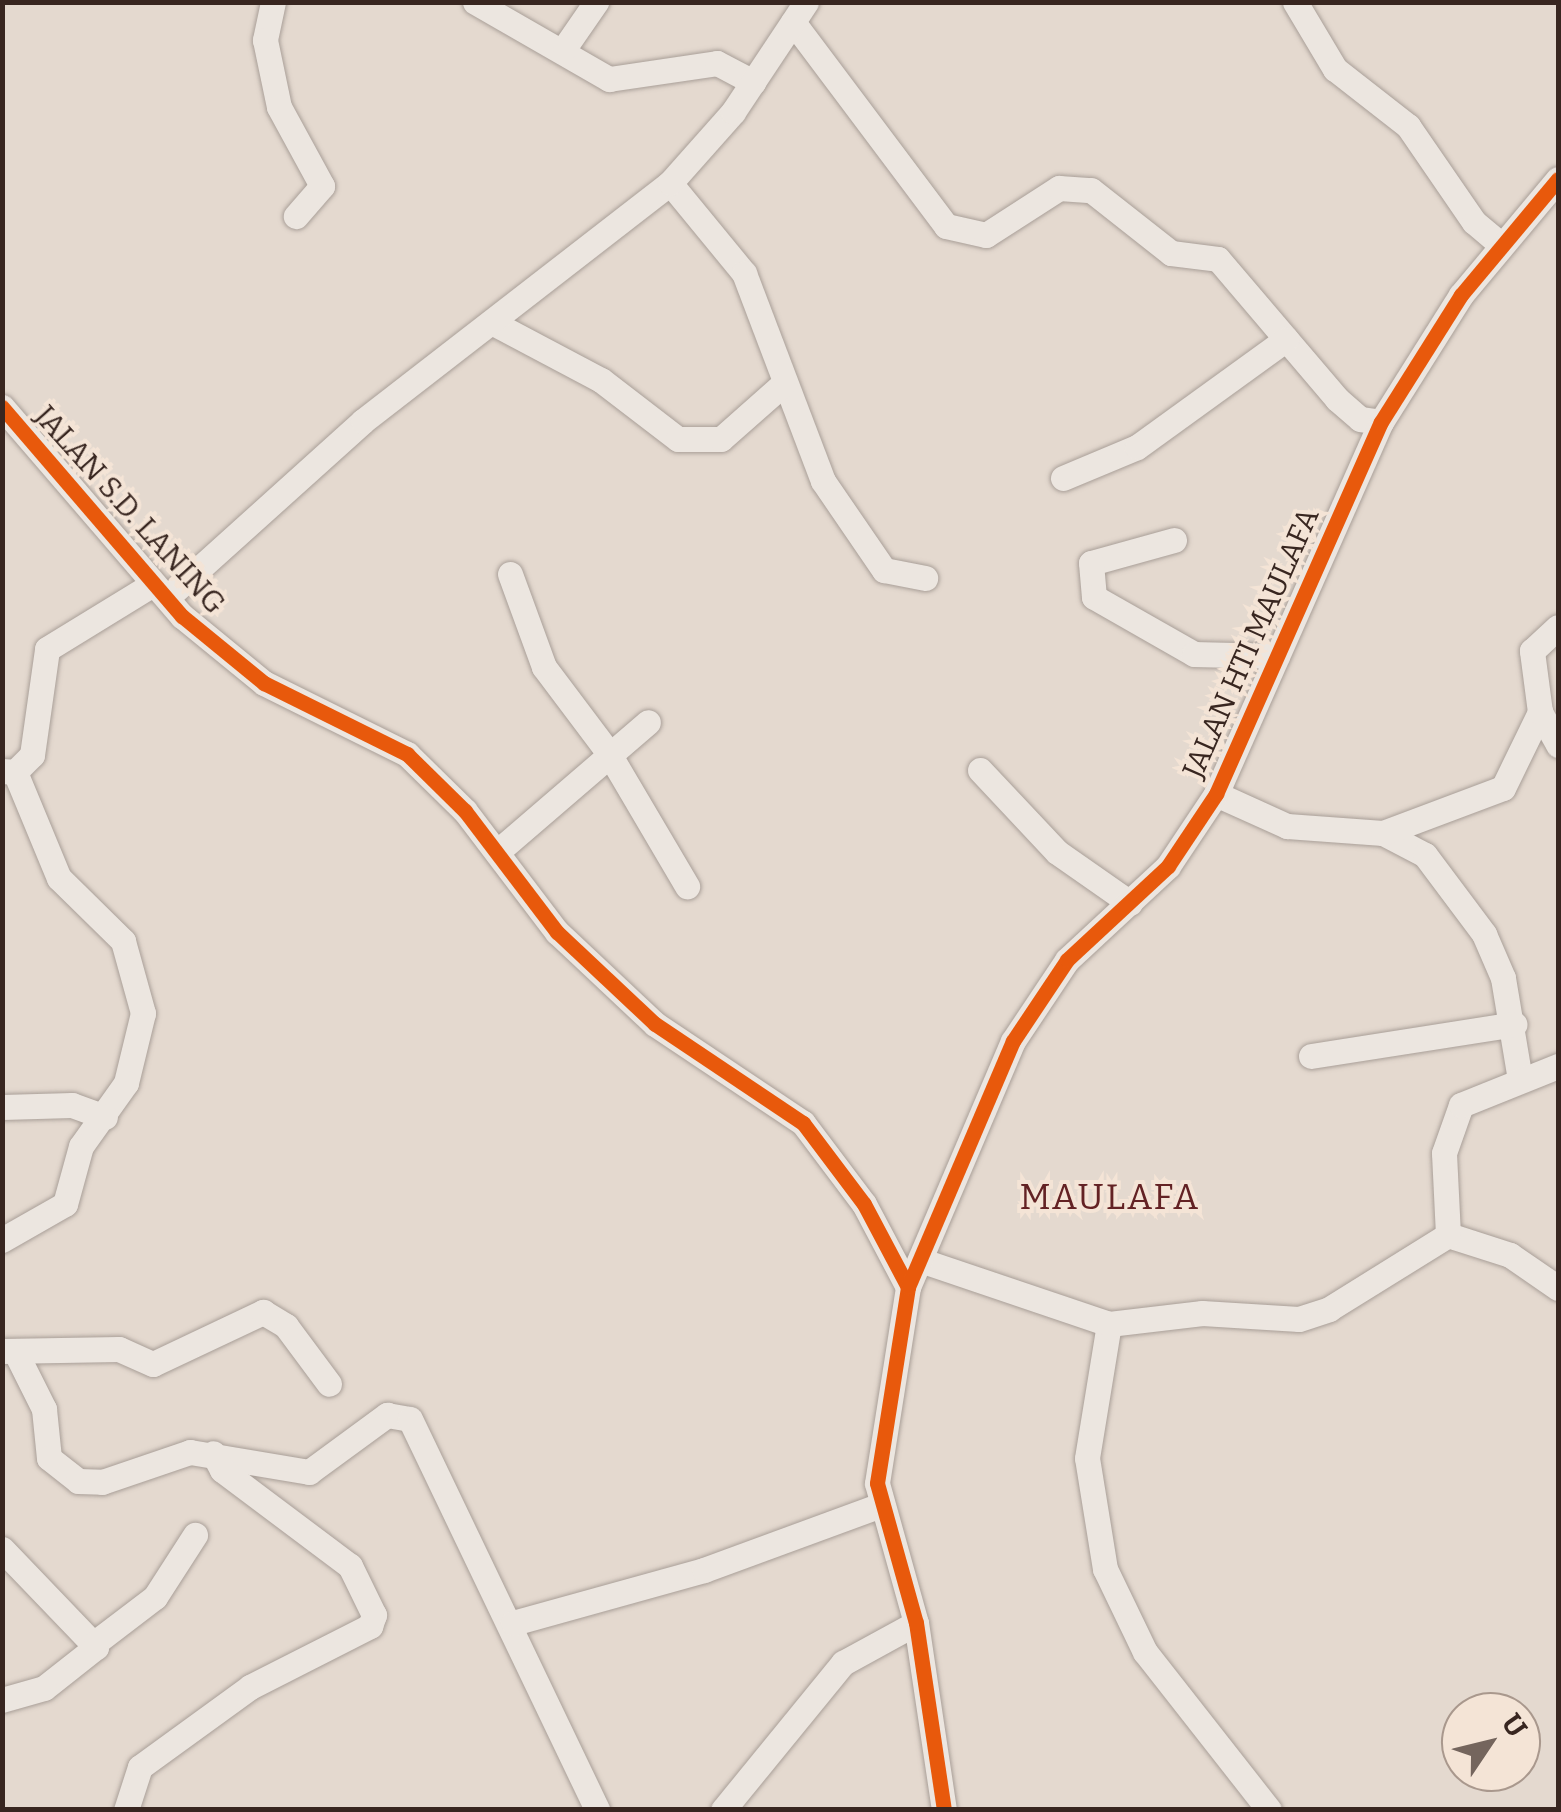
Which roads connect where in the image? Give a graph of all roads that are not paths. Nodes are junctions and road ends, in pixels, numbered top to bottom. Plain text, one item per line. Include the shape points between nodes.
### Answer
1 (273, 2) edge
2 (475, 2) edge
3 (596, 2) edge
4 (1295, 2) edge
5 (800, 12) edge
6 (565, 47) junction
7 (753, 82) junction
8 (1558, 179) edge
9 (670, 183) junction
10 (296, 216) dead end
11 (1500, 244) junction
12 (497, 326) junction
13 (1286, 339) junction
14 (782, 384) junction
15 (2, 407) edge
16 (1381, 422) junction
17 (1064, 478) dead end
18 (1174, 540) dead end
19 (510, 574) dead end
20 (925, 578) dead end
21 (162, 589) junction
22 (1558, 627) edge
23 (1277, 656) junction
24 (1540, 712) junction
25 (648, 722) dead end
26 (1558, 745) edge
27 (608, 752) junction
28 (980, 770) dead end
29 (9, 772) edge
30 (1216, 794) junction
31 (1383, 833) junction
32 (497, 852) junction
33 (687, 886) dead end
34 (1130, 902) junction
35 (1515, 1024) junction
36 (1311, 1056) dead end
37 (1558, 1066) edge
38 (1520, 1080) junction
39 (2, 1107) edge
40 (104, 1117) junction
41 (1448, 1235) junction
42 (2, 1240) edge
43 (920, 1260) junction
44 (908, 1287) junction
45 (1558, 1288) edge
46 (1109, 1324) junction
47 (9, 1351) edge
48 (329, 1384) dead end
49 (213, 1454) junction
50 (881, 1505) junction
51 (194, 1535) dead end
52 (2, 1550) edge
53 (916, 1623) junction
54 (513, 1624) junction
55 (96, 1642) junction
56 (2, 1700) edge
57 (126, 1810) edge
58 (598, 1810) edge
59 (723, 1810) edge
60 (944, 1810) edge
61 (1269, 1810) edge

1 - 10 street via 266,40 279,107 322,186
2 - 6 street
3 - 6 street
4 - 11 street via 1335,70 1408,126 1474,222
5 - 7 street
5 - 13 street via 946,226 986,235 1059,188 1091,190 1172,253 1218,259
6 - 7 street via 609,79 717,63
7 - 9 street
8 - 11 street, JALAN HTI MAULAFA
9 - 12 street
9 - 14 street via 744,273
11 - 16 street, JALAN HTI MAULAFA
12 - 14 street via 601,380 678,439 721,438
12 - 21 street via 363,420
13 - 16 street via 1360,419
13 - 17 street via 1137,447
14 - 20 street via 812,462 879,564
15 - 21 street, JALAN S.D. LANING
16 - 23 street, JALAN HTI MAULAFA
18 - 23 street via 1090,563 1094,597 1194,654
19 - 27 street via 528,638
21 - 29 street via 55,638 32,755
21 - 32 street, JALAN S.D. LANING via 182,616 264,682 407,754
22 - 24 street via 1529,660
23 - 30 street, JALAN HTI MAULAFA
24 - 26 street
24 - 31 street via 1503,788
25 - 27 street
27 - 32 street
27 - 33 street
28 - 34 street via 1056,852
29 - 40 street via 59,878 123,941 137,980 143,1012 126,1083
30 - 31 street via 1287,826
30 - 34 street, JALAN HTI MAULAFA via 1168,866
31 - 35 street via 1425,855 1468,911
32 - 44 street, JALAN S.D. LANING via 557,932 655,1024 822,1142
34 - 43 street, JALAN HTI MAULAFA via 1067,960 1014,1041
35 - 36 street
35 - 38 street
37 - 38 street
38 - 41 street via 1454,1113 1444,1152
39 - 40 street via 72,1105
40 - 42 street via 82,1146 64,1204
41 - 45 street via 1510,1255
41 - 46 street via 1312,1317 1202,1313
43 - 44 street, JALAN HTI MAULAFA
43 - 46 street
44 - 50 street, JALAN HTI MAULAFA via 876,1462
46 - 61 street via 1087,1458 1105,1569 1144,1652
47 - 48 street via 120,1350 153,1364 263,1312 286,1326
47 - 49 street via 62,1473 102,1482 175,1456
49 - 54 street via 278,1474 309,1472 387,1415 410,1419
49 - 57 street via 350,1566 374,1615 370,1626 250,1687 140,1767
50 - 53 street, JALAN HTI MAULAFA
50 - 54 street via 704,1570
51 - 55 street via 155,1597
52 - 55 street
53 - 59 street via 843,1662
53 - 60 street, JALAN HTI MAULAFA
54 - 58 street via 559,1744
55 - 56 street via 62,1677

